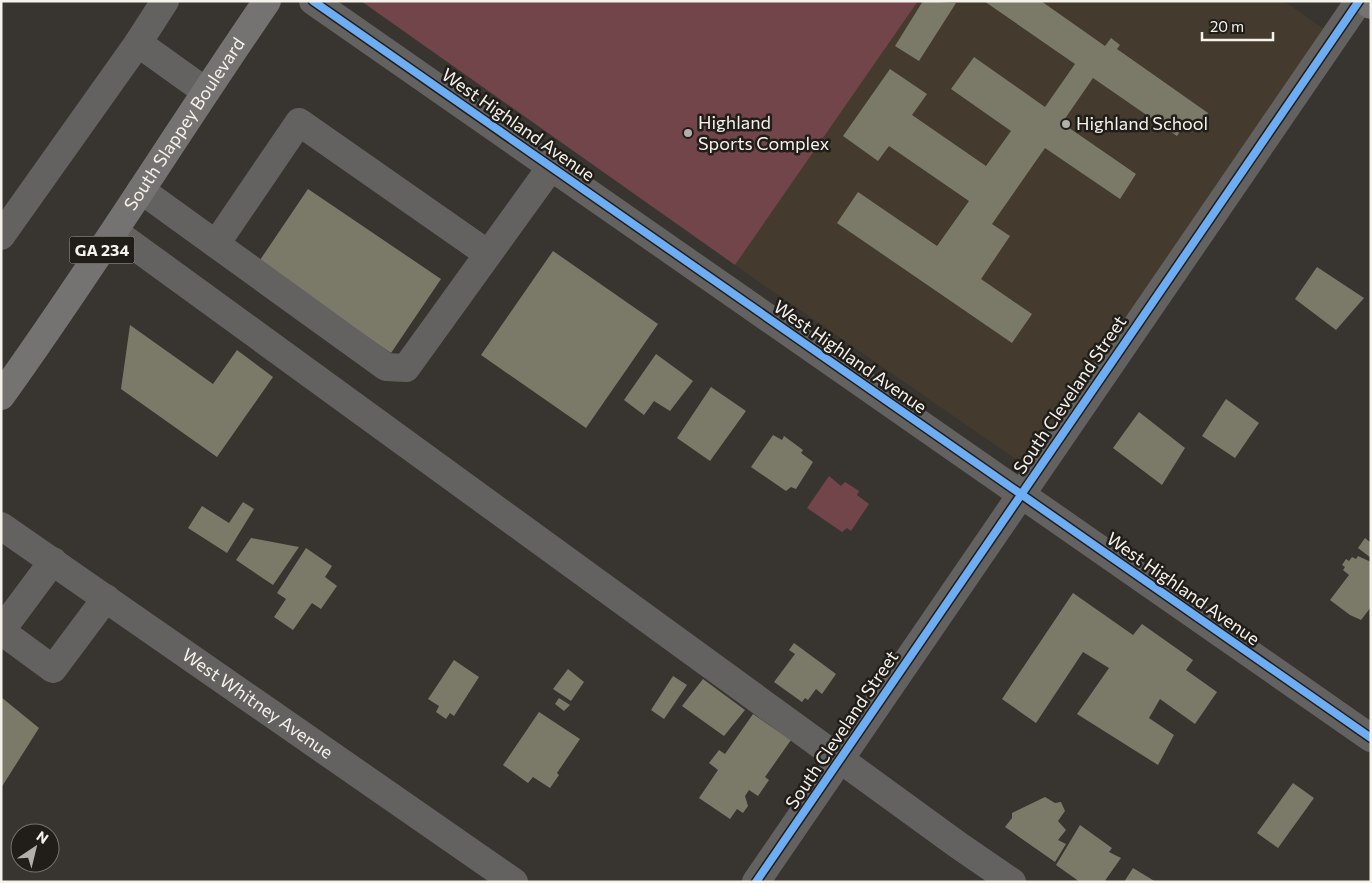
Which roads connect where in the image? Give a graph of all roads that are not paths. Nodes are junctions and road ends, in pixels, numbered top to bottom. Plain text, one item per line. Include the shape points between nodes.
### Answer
1 (165, 1) edge
2 (267, 1) edge
3 (312, 1) edge
4 (1359, 1) edge
5 (1366, 1) edge
6 (1371, 5) edge
7 (138, 43) junction
8 (205, 91) junction
9 (551, 167) junction
10 (142, 190) junction
11 (115, 232) junction
12 (1, 236) edge
13 (216, 244) junction
14 (488, 254) junction
15 (2, 393) edge
16 (1020, 494) junction
17 (1, 526) edge
18 (53, 561) junction
19 (106, 598) junction
20 (1, 631) edge
21 (1371, 738) edge
22 (841, 759) junction
23 (514, 882) edge
24 (756, 882) edge
25 (1012, 882) edge

1 - 7 street
2 - 8 main road, South Slappey Boulevard / GA 234
3 - 9 street, West Highland Avenue
4 - 16 street, South Cleveland Street
5 - 6 main road
7 - 8 street
7 - 12 street
8 - 10 main road, South Slappey Boulevard / GA 234
9 - 14 street
9 - 16 street, West Highland Avenue
10 - 11 main road, South Slappey Boulevard / GA 234
10 - 13 street
11 - 15 main road, South Slappey Boulevard / GA 234
11 - 22 street
13 - 14 street via 386,367 406,368
13 - 14 street via 299,122
16 - 21 street, West Highland Avenue
16 - 22 street, South Cleveland Street
17 - 18 street, West Whitney Avenue
18 - 19 street, West Whitney Avenue
18 - 20 street
19 - 20 street via 53,669
19 - 23 street, West Whitney Avenue
22 - 24 street, South Cleveland Street
22 - 25 street

